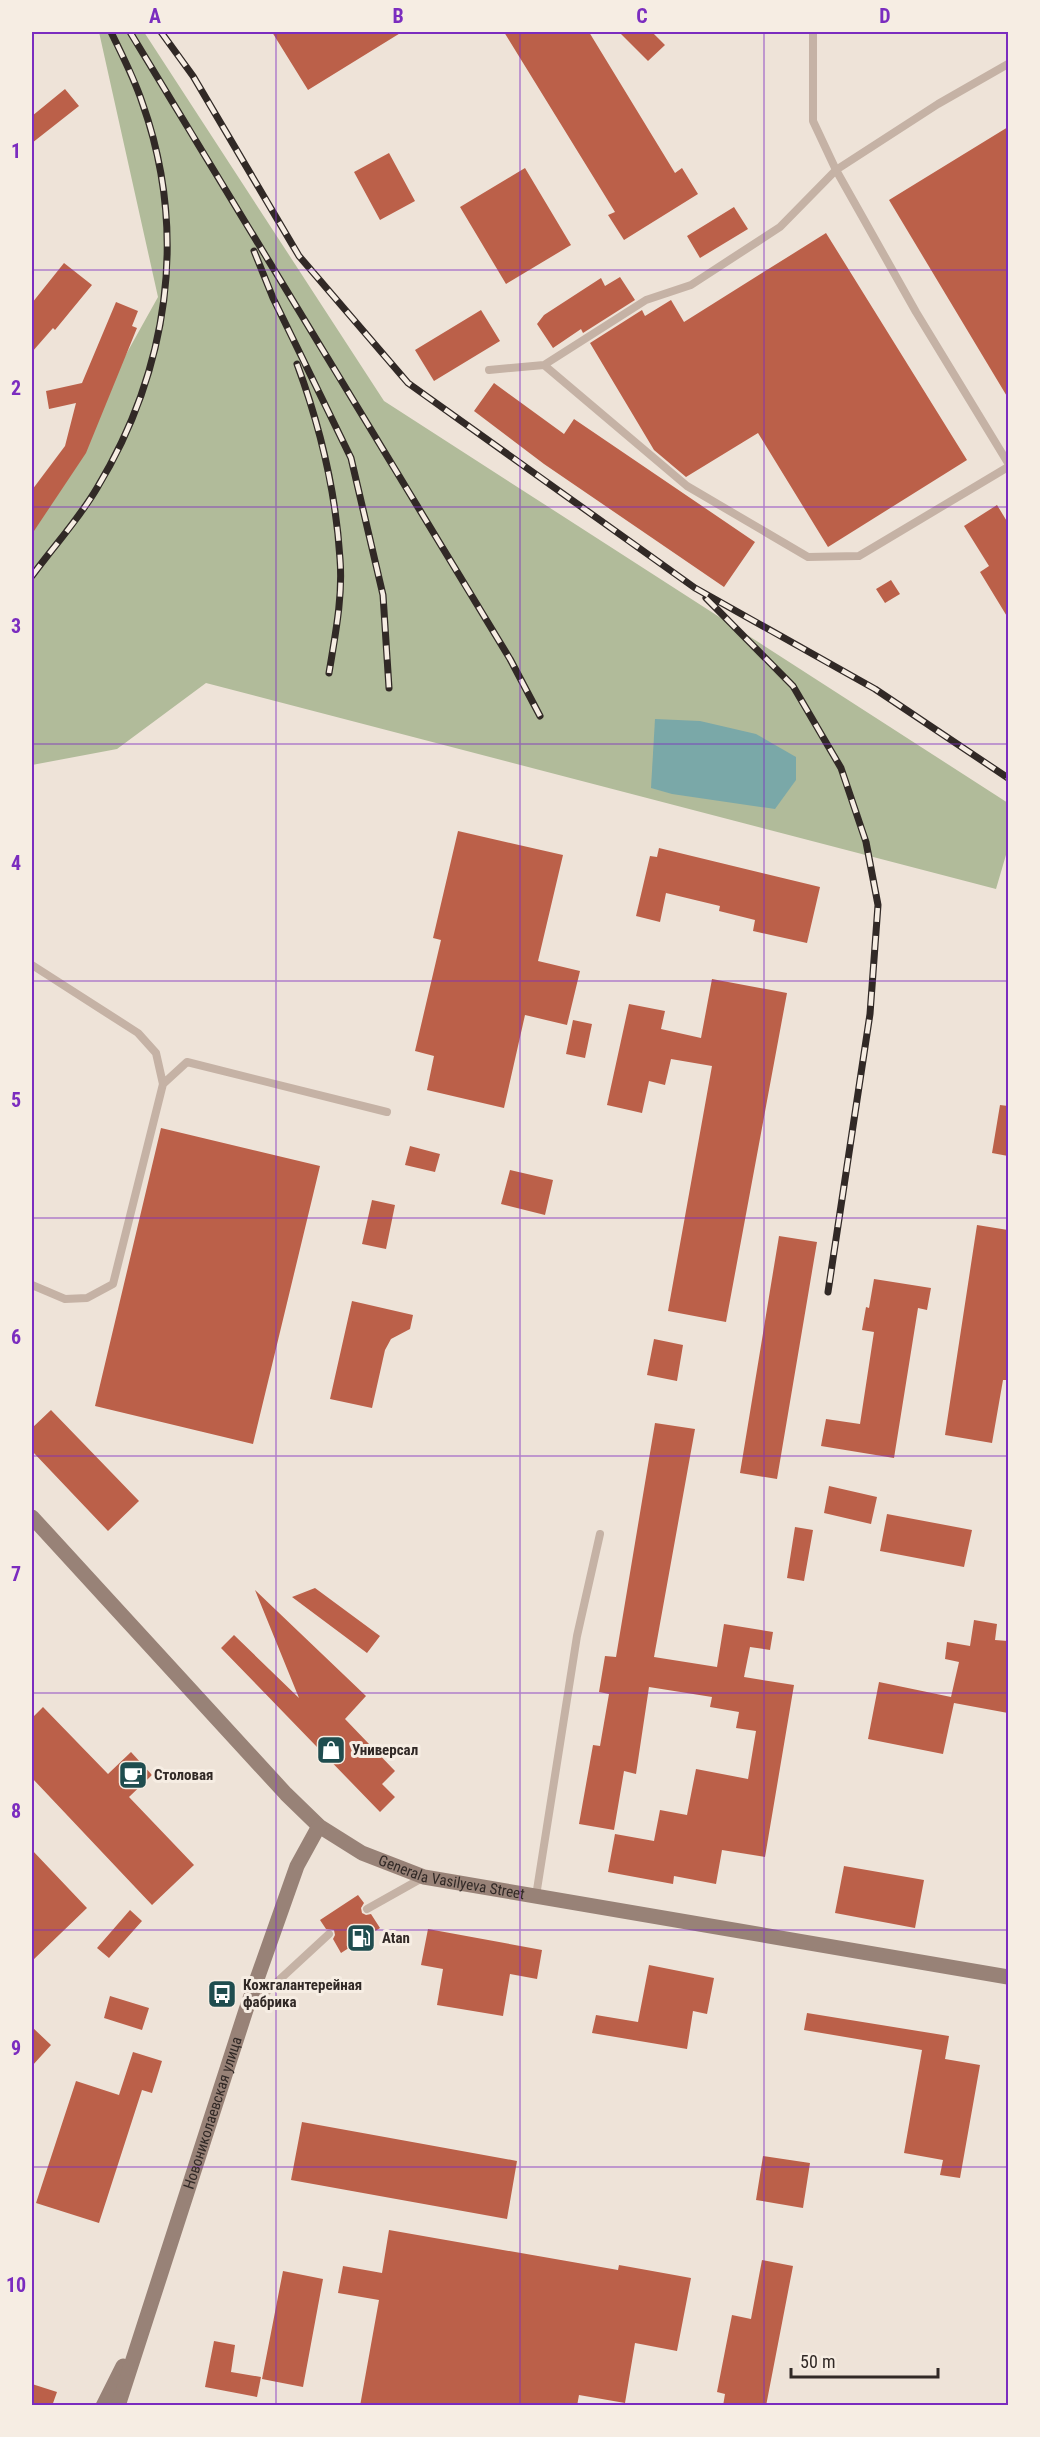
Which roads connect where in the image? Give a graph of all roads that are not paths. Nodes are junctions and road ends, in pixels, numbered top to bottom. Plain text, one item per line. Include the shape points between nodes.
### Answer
1 (813, 32) edge
2 (1008, 64) edge
3 (836, 170) junction
4 (544, 365) junction
5 (489, 370) dead end
6 (1008, 465) edge
7 (32, 965) edge
8 (163, 1084) junction
9 (387, 1112) dead end
10 (32, 1285) edge
11 (32, 1517) edge
12 (600, 1534) dead end
13 (319, 1826) junction
14 (424, 1877) junction
15 (536, 1896) junction
16 (367, 1909) dead end
17 (329, 1934) dead end
18 (1008, 1977) edge
19 (246, 2010) junction
20 (140, 2334) junction
21 (103, 2406) edge
22 (118, 2406) edge

1 - 3 lane via 813,121
2 - 3 lane
3 - 4 lane via 780,227 691,285 646,300
3 - 6 lane
4 - 5 lane
4 - 6 lane via 687,486 808,557 859,556
7 - 8 lane via 138,1033 156,1053
8 - 9 lane via 187,1062
8 - 10 lane via 113,1284 87,1298 65,1299
11 - 13 main road, Generala Vasilyeva Street
12 - 15 lane via 577,1636
13 - 14 main road, Generala Vasilyeva Street via 362,1854
13 - 19 main road, Новониколаевская улица via 297,1866
14 - 15 main road, Generala Vasilyeva Street
14 - 16 lane
15 - 18 main road, Generala Vasilyeva Street
17 - 19 lane
19 - 20 main road, Новониколаевская улица
20 - 21 main road
20 - 22 main road, Новониколаевская улица

